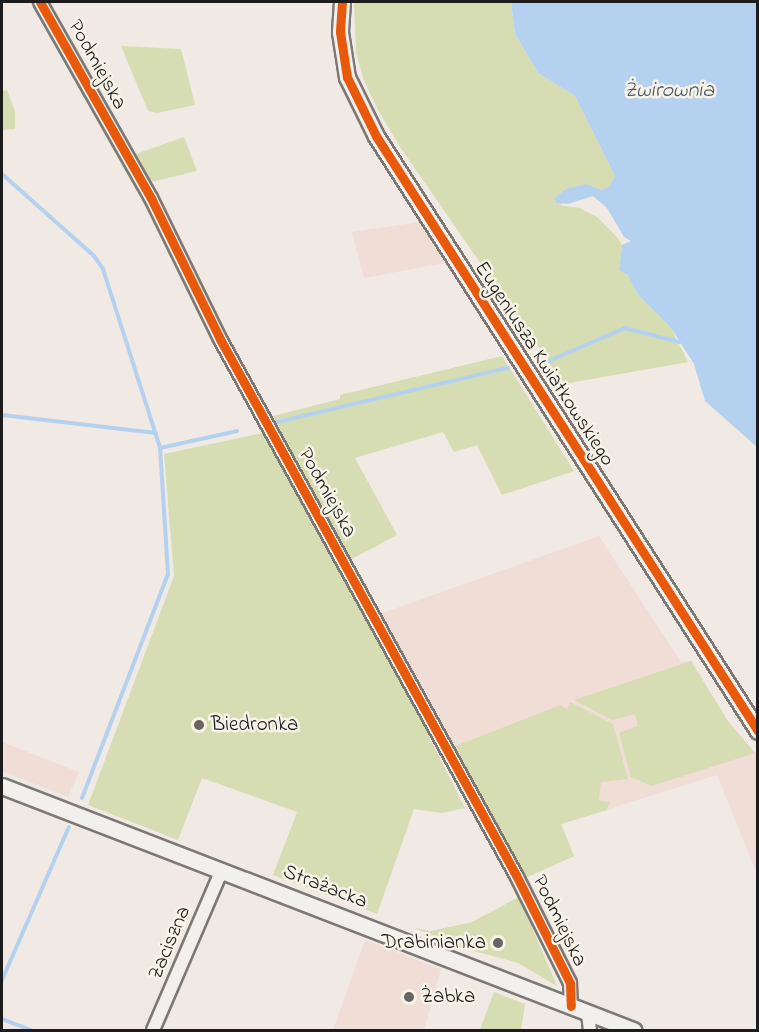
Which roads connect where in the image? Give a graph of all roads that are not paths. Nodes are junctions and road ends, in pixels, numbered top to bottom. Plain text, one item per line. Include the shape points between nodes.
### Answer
1 (40, 2) edge
2 (342, 2) edge
3 (758, 731) edge
4 (2, 786) edge
5 (222, 870) junction
6 (571, 1006) junction
7 (588, 1014) junction
8 (153, 1030) edge
9 (590, 1030) edge
10 (633, 1030) edge

1 - 6 street, Podmiejska via 151,198 220,339 516,874 570,983
2 - 3 street, Eugeniusza Kwiatkowskiego via 340,32 347,78 376,136
4 - 5 street, Strażacka
5 - 6 street, Strażacka
5 - 8 street, Zaciszna
6 - 7 street, Strażacka
7 - 9 street
7 - 10 street, Strażacka

